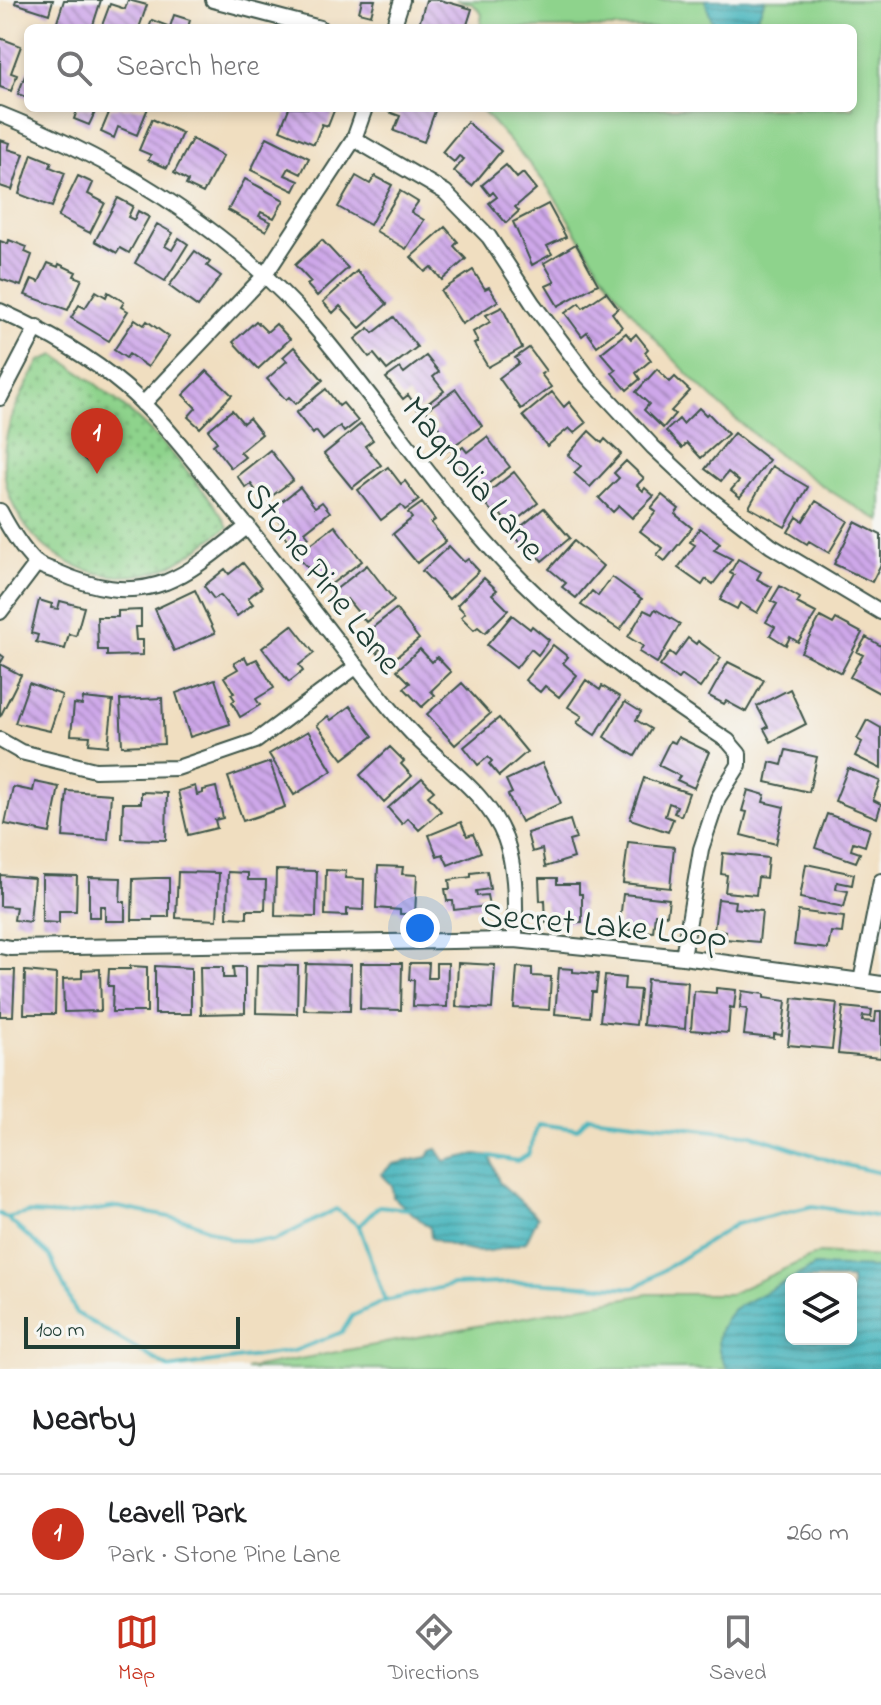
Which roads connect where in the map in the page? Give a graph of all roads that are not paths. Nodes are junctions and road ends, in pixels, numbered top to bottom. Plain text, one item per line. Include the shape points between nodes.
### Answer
1 (213, 0) edge
2 (402, 0) edge
3 (305, 24) edge
4 (394, 24) edge
5 (364, 112) edge
6 (0, 114) edge
7 (354, 139) junction
8 (265, 275) junction
9 (0, 311) edge
10 (37, 327) junction
11 (0, 398) edge
12 (143, 404) junction
13 (0, 511) edge
14 (248, 526) junction
15 (37, 563) junction
16 (0, 612) edge
17 (881, 612) edge
18 (357, 666) junction
19 (0, 740) edge
20 (881, 881) edge
21 (515, 940) junction
22 (0, 946) edge
23 (683, 957) junction
24 (861, 981) junction
25 (881, 984) edge

1 - 3 street
2 - 4 street
5 - 7 street
6 - 8 street, Magnolia Lane via 62,139 117,170 214,233
7 - 8 street
7 - 17 street via 445,192 489,237 588,377 701,492 771,546
8 - 12 street
8 - 23 street, Magnolia Lane via 521,581 570,627 739,754 739,765 718,798 701,849
9 - 10 street, Stone Pine Lane
10 - 11 street
10 - 12 street, Stone Pine Lane via 79,352
12 - 14 street, Stone Pine Lane
13 - 15 street
14 - 15 street via 195,567 143,588 85,584
14 - 18 street, Stone Pine Lane
15 - 16 street
18 - 19 street via 256,741 177,768 95,770 21,752
18 - 21 street, Stone Pine Lane via 410,731 492,813 505,838 516,889
20 - 24 street
21 - 22 street, Secret Lake Loop
21 - 23 street, Secret Lake Loop
23 - 24 street, Secret Lake Loop
24 - 25 street, Secret Lake Loop

